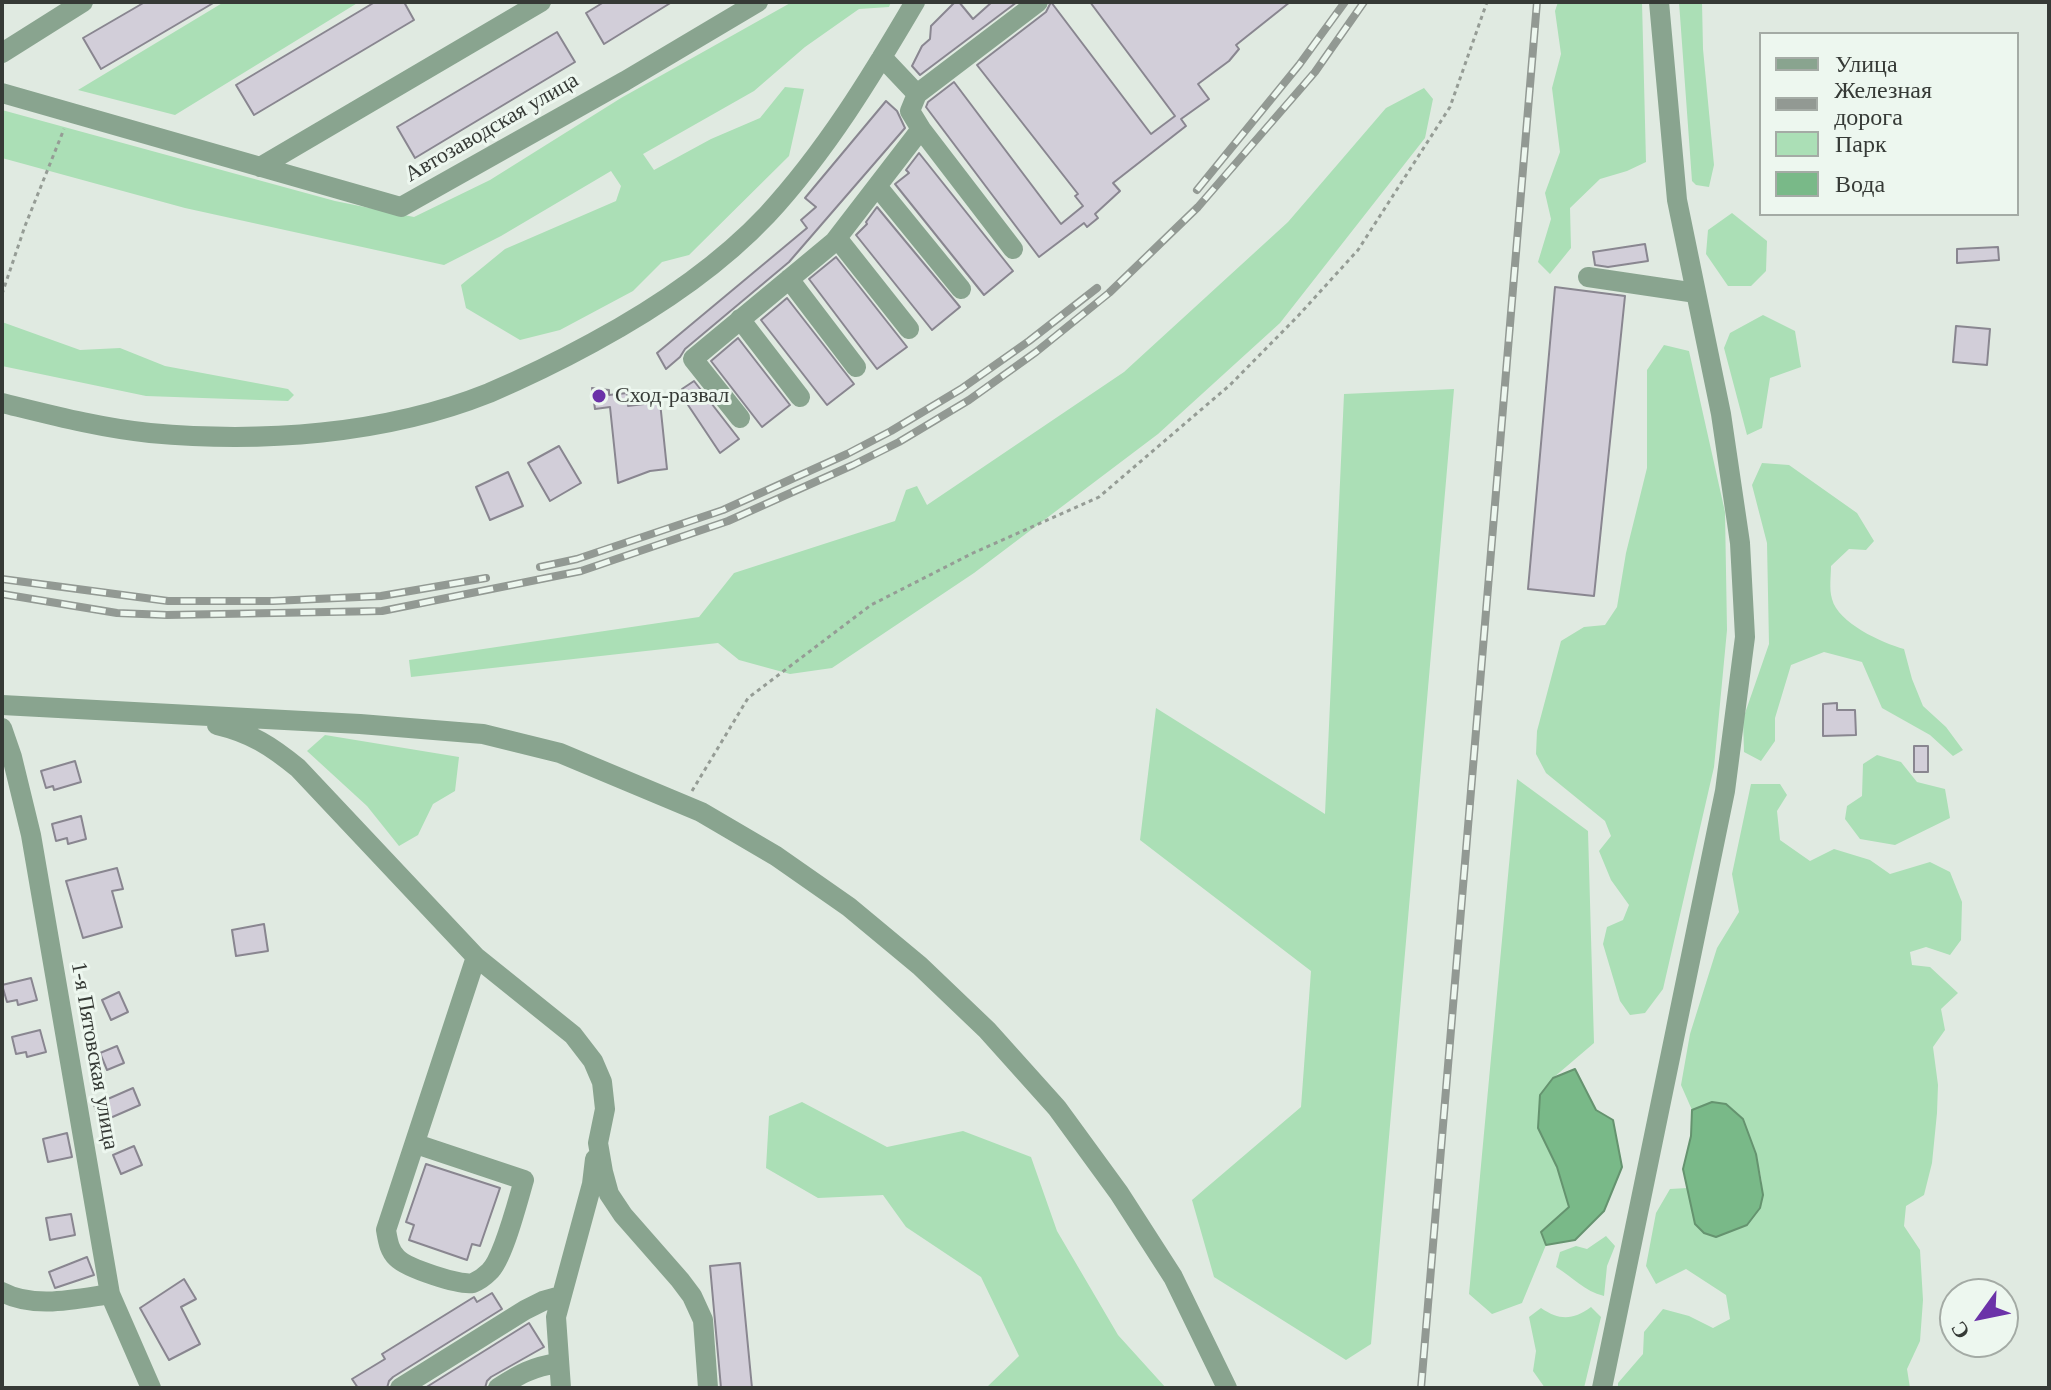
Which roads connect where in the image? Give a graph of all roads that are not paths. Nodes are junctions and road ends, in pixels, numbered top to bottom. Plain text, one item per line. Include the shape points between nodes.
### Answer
1 (83, 2) edge
2 (541, 2) edge
3 (758, 2) edge
4 (915, 2) edge
5 (1038, 2) edge
6 (1659, 2) edge
7 (2, 53) edge
8 (882, 57) junction
9 (2, 93) edge
10 (917, 94) junction
11 (921, 129) junction
12 (260, 167) junction
13 (877, 186) junction
14 (837, 238) junction
15 (1013, 249) dead end
16 (1588, 277) dead end
17 (789, 279) junction
18 (961, 289) dead end
19 (1696, 293) junction
20 (740, 319) junction
21 (909, 329) dead end
22 (856, 367) dead end
23 (800, 397) dead end
24 (2, 403) edge
25 (740, 418) dead end
26 (2, 705) edge
27 (182, 716) junction
28 (2, 728) edge
29 (476, 957) junction
30 (598, 1143) junction
31 (416, 1144) junction
32 (2, 1292) edge
33 (110, 1294) junction
34 (561, 1296) junction
35 (558, 1363) junction
36 (151, 1388) edge
37 (400, 1388) edge
38 (498, 1388) edge
39 (561, 1388) edge
40 (708, 1388) edge
41 (1227, 1388) edge
42 (1602, 1388) edge

1 - 7 street
2 - 12 street
3 - 12 street, Автозаводская улица via 401,207
4 - 8 street
5 - 10 street
6 - 19 street via 1677,200
8 - 10 street
8 - 24 street via 803,174 722,257 621,327 487,393 354,429 218,437 147,433
9 - 12 street, Автозаводская улица
10 - 11 street via 910,111
11 - 13 street
11 - 15 street
13 - 14 street
13 - 18 street
14 - 17 street
14 - 21 street
16 - 19 street
17 - 20 street
17 - 22 street
19 - 42 street via 1738,529 1745,637 1725,791
20 - 23 street
20 - 25 street via 693,359
26 - 27 street
27 - 29 street via 237,730 271,746 298,768
27 - 41 street via 483,734 560,753 684,804 776,856 920,966 1057,1108 1173,1277
28 - 33 street, 1-я Пятовская улица via 31,835
29 - 30 street via 573,1035 593,1061 605,1109
29 - 31 street
30 - 34 street
30 - 40 street via 609,1194 692,1296 703,1320
31 - 31 street via 386,1230 389,1248 408,1266 474,1282 491,1271 498,1258 524,1180
32 - 33 street via 59,1301
33 - 36 street, 1-я Пятовская улица
34 - 35 street via 556,1317
34 - 37 street via 525,1310
35 - 38 street via 536,1366
35 - 39 street

